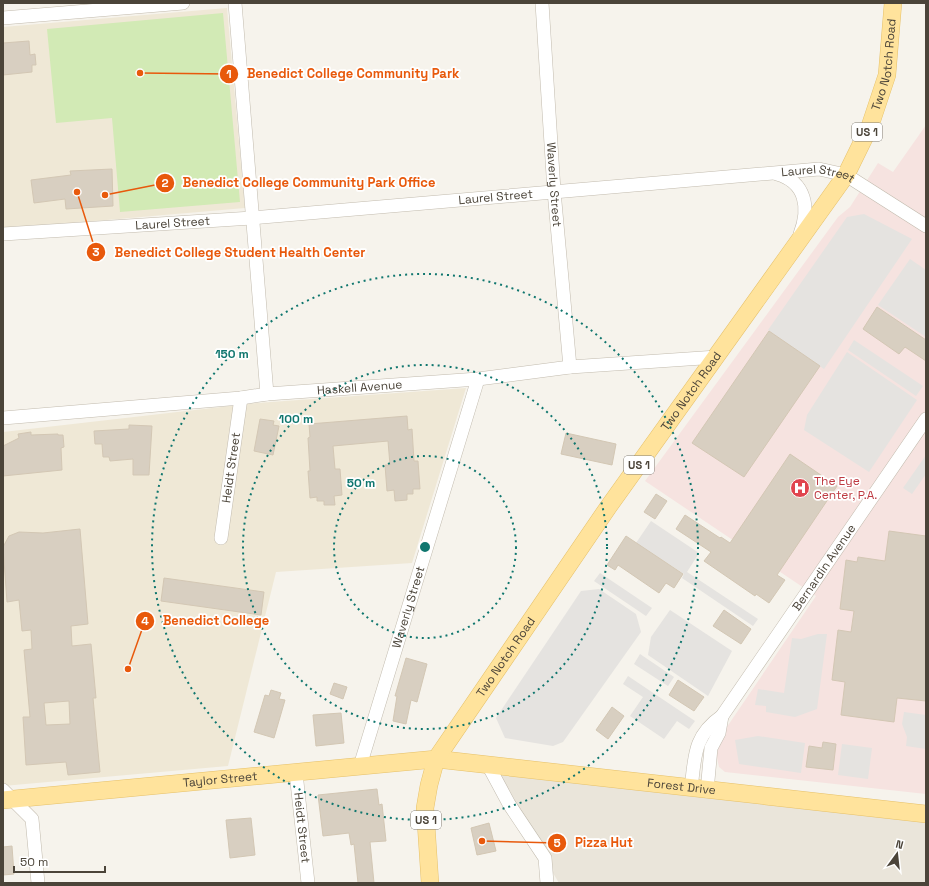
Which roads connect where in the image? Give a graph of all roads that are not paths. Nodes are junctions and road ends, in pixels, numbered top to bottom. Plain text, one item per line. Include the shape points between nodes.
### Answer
1 (183, 3) edge
2 (235, 3) edge
3 (542, 3) edge
4 (893, 3) edge
5 (3, 18) edge
6 (776, 173) junction
7 (846, 175) junction
8 (554, 191) junction
9 (252, 218) junction
10 (926, 226) edge
11 (3, 234) edge
12 (795, 247) junction
13 (717, 357) junction
14 (570, 367) junction
15 (478, 379) junction
16 (268, 394) junction
17 (241, 398) junction
18 (3, 418) edge
19 (926, 419) edge
20 (221, 538) dead end
21 (436, 759) junction
22 (488, 765) junction
23 (360, 766) junction
24 (296, 772) junction
25 (699, 790) junction
26 (6, 796) edge
27 (926, 814) edge
28 (38, 883) edge
29 (308, 883) edge
30 (430, 883) edge
31 (547, 883) edge

1 - 5 street
2 - 9 street
3 - 8 street, Waverly Street
4 - 7 main road, Two Notch Road / US 1 via 887,75 870,126
6 - 7 street, Laurel Street via 819,169
6 - 8 street, Laurel Street
6 - 12 street via 787,176 798,186 804,200 805,219
7 - 10 street, Laurel Street
7 - 12 main road, Two Notch Road / US 1
8 - 9 street, Laurel Street
8 - 14 street, Waverly Street
9 - 11 street, Laurel Street
9 - 16 street
12 - 13 main road, Two Notch Road / US 1
13 - 14 street, Haskell Avenue
13 - 21 main road, Two Notch Road / US 1 via 600,519
14 - 15 street, Haskell Avenue
15 - 16 street, Haskell Avenue
15 - 23 street, Waverly Street
16 - 17 street, Haskell Avenue
17 - 18 street, Haskell Avenue
17 - 20 street, Heidt Street
19 - 25 street, Bernardin Avenue via 722,716 709,725 697,744
21 - 22 main road, Forest Drive
21 - 23 main road, Taylor Street
21 - 30 main road, US 1 via 425,808
22 - 25 main road, Forest Drive
22 - 31 street via 509,804 545,858
23 - 24 main road, Taylor Street
24 - 26 main road, Taylor Street
24 - 29 street, Heidt Street
25 - 27 main road, Forest Drive
26 - 28 street via 32,818

